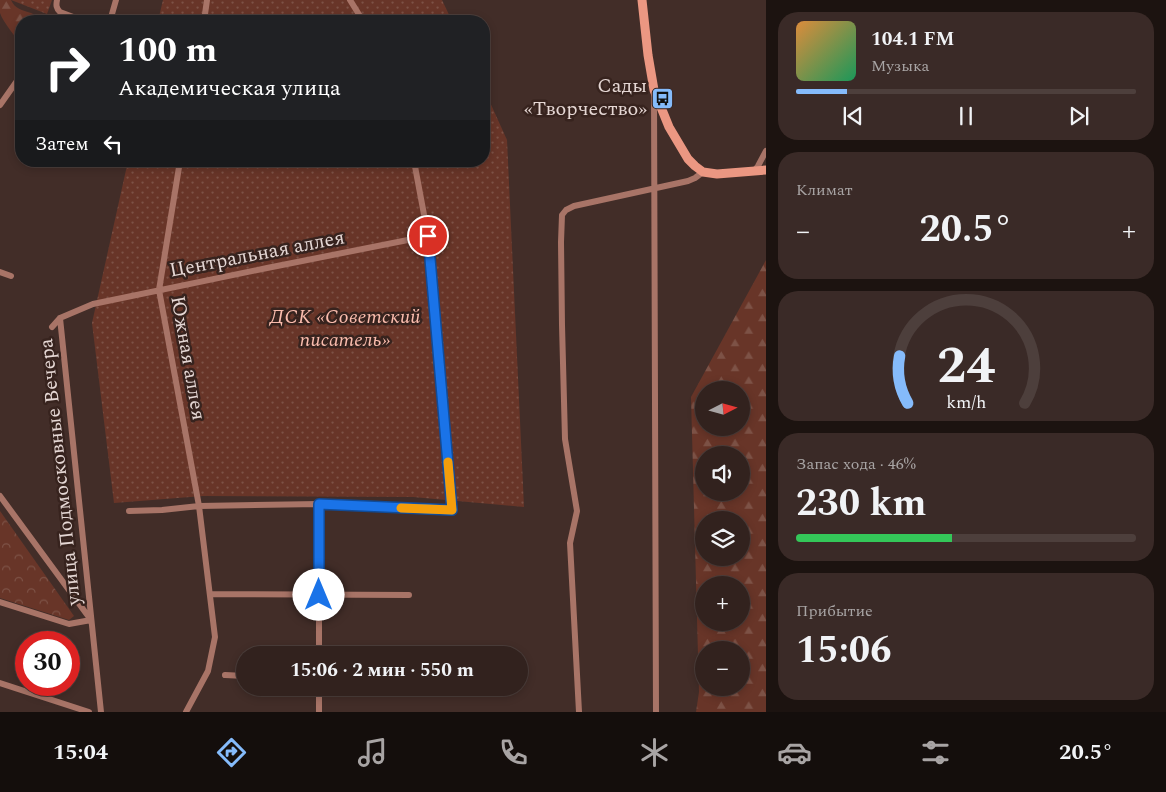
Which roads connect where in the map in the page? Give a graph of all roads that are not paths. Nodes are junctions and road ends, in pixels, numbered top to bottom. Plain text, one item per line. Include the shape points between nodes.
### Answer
1 (57, 0) edge
2 (116, 0) edge
3 (207, 0) edge
4 (350, 0) edge
5 (642, 0) edge
6 (68, 15) edge
7 (112, 15) edge
8 (205, 15) edge
9 (359, 15) edge
10 (15, 84) edge
11 (654, 90) junction
12 (0, 105) edge
13 (766, 151) edge
14 (179, 167) edge
15 (415, 167) edge
16 (766, 170) edge
17 (754, 171) junction
18 (703, 172) junction
19 (654, 189) junction
20 (428, 236) junction
21 (0, 272) edge
22 (11, 276) dead end
23 (159, 290) junction
24 (60, 318) junction
25 (52, 327) dead end
26 (0, 496) edge
27 (198, 503) junction
28 (319, 504) junction
29 (129, 511) dead end
30 (210, 594) junction
31 (319, 595) junction
32 (409, 595) dead end
33 (0, 602) edge
34 (92, 620) junction
35 (319, 646) edge
36 (225, 676) dead end
37 (236, 676) edge
38 (0, 683) edge
39 (319, 696) edge
40 (89, 712) edge
41 (102, 712) edge
42 (186, 712) edge
43 (319, 712) edge
44 (579, 712) edge
45 (656, 712) edge

1 - 6 street via 60,12
2 - 7 street
3 - 8 street
4 - 9 street
5 - 11 street
10 - 12 street
11 - 18 street via 669,127 685,153
11 - 19 street
13 - 17 street
14 - 23 street, Южная аллея
15 - 20 street
16 - 17 street
17 - 18 street
18 - 19 street via 688,181
19 - 44 street via 574,206 562,215 565,439 577,511 570,542
19 - 45 street
20 - 23 street, Центральная аллея
20 - 28 street via 452,510
21 - 22 street
23 - 24 street, Центральная аллея via 93,304
23 - 27 street, Южная аллея
24 - 25 street
24 - 34 street, улица Подмосковные Вечера
26 - 34 street
27 - 28 street
27 - 29 street via 162,510
27 - 30 street, Южная аллея
28 - 31 street
30 - 31 street
30 - 42 street, Южная аллея via 215,637 208,671
31 - 32 street
31 - 35 street
33 - 34 street via 69,624
34 - 41 street, улица Подмосковные Вечера
36 - 37 street
38 - 40 street
39 - 43 street

